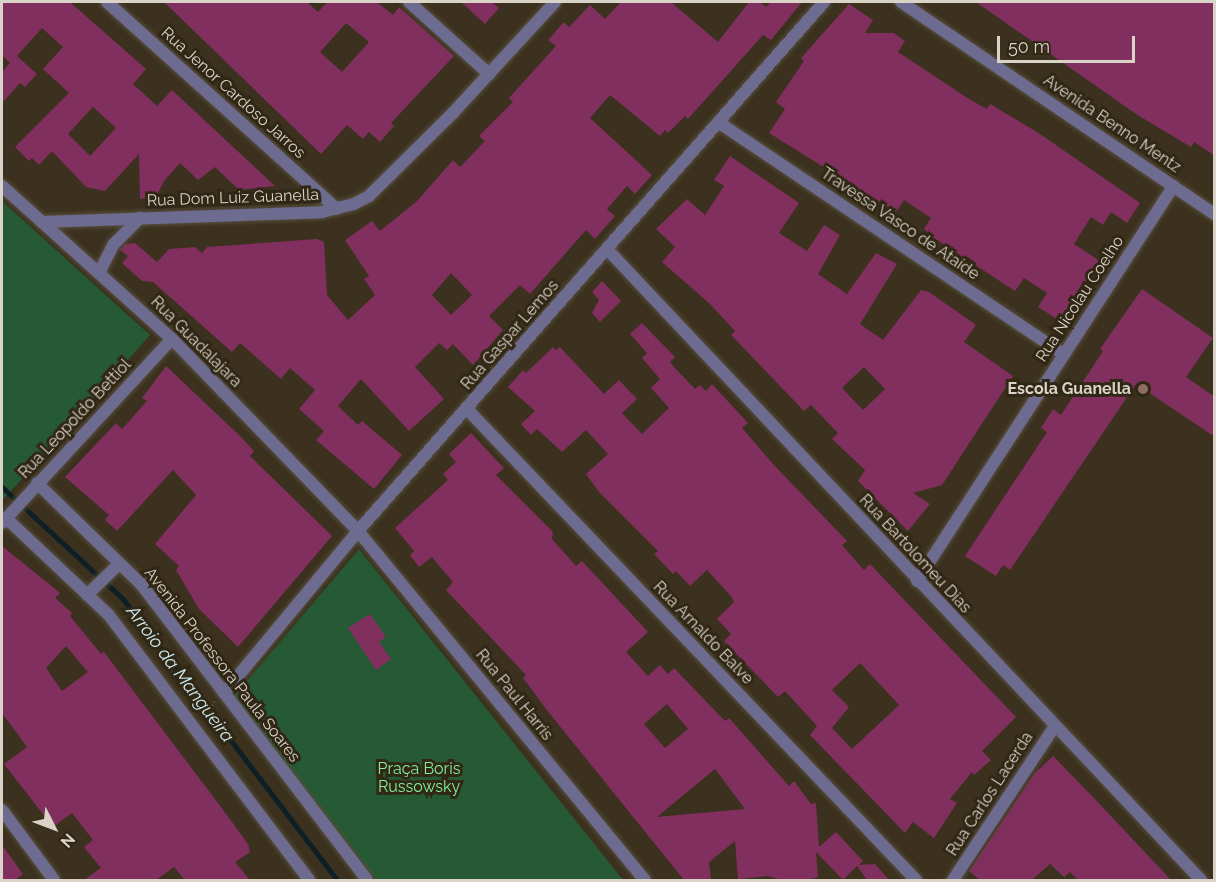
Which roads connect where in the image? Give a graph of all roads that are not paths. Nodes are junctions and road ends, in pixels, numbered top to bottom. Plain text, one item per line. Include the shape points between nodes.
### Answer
1 (107, 2) edge
2 (408, 2) edge
3 (555, 2) edge
4 (824, 2) edge
5 (901, 2) edge
6 (489, 74) junction
7 (718, 122) junction
8 (2, 186) edge
9 (1174, 186) junction
10 (337, 209) junction
11 (1215, 214) edge
12 (140, 218) junction
13 (42, 222) junction
14 (607, 249) junction
15 (99, 273) junction
16 (172, 339) junction
17 (1064, 354) junction
18 (467, 409) junction
19 (37, 483) junction
20 (4, 520) edge
21 (358, 531) junction
22 (119, 564) junction
23 (917, 581) junction
24 (87, 595) junction
25 (224, 693) junction
26 (1055, 726) junction
27 (2, 812) edge
28 (54, 880) edge
29 (309, 880) edge
30 (367, 880) edge
31 (645, 880) edge
32 (916, 880) edge
33 (953, 880) edge
34 (1201, 880) edge

1 - 10 street, Rua Jenor Cardoso Jarros
2 - 6 street
3 - 6 street, Rua Dom Luiz Guanella
4 - 7 street, Rua Gaspar Lemos
5 - 9 street, Avenida Benno Mentz
6 - 10 street, Rua Dom Luiz Guanella via 369,196
7 - 14 street, Rua Gaspar Lemos
7 - 17 street, Travessa Vasco de Ataíde
8 - 13 street, Rua Guadalajara
9 - 11 street, Avenida Benno Mentz
9 - 17 street, Rua Nicolau Coelho
10 - 12 street, Rua Dom Luiz Guanella
12 - 13 street, Rua Dom Luiz Guanella
12 - 15 street via 114,244
13 - 15 street, Rua Guadalajara
14 - 18 street, Rua Gaspar Lemos
14 - 23 street, Rua Bartolomeu Dias
15 - 16 street, Rua Guadalajara
16 - 19 street, Rua Leopoldo Bettiol
16 - 21 street, Rua Guadalajara
17 - 23 street, Rua Nicolau Coelho
18 - 21 street, Rua Gaspar Lemos
18 - 32 street, Rua Arnaldo Balve
19 - 20 street, Rua Leopoldo Bettiol
19 - 22 street, Avenida Professora Paula Soares
20 - 24 street
21 - 25 street, Rua Gaspar Lemos
21 - 31 street, Rua Paul Harris
22 - 24 street
22 - 25 street, Avenida Professora Paula Soares via 141,584
23 - 26 street, Rua Bartolomeu Dias
24 - 29 street via 108,614
25 - 30 street, Avenida Professora Paula Soares
26 - 33 street, Rua Carlos Lacerda
26 - 34 street, Rua Bartolomeu Dias
27 - 28 street

